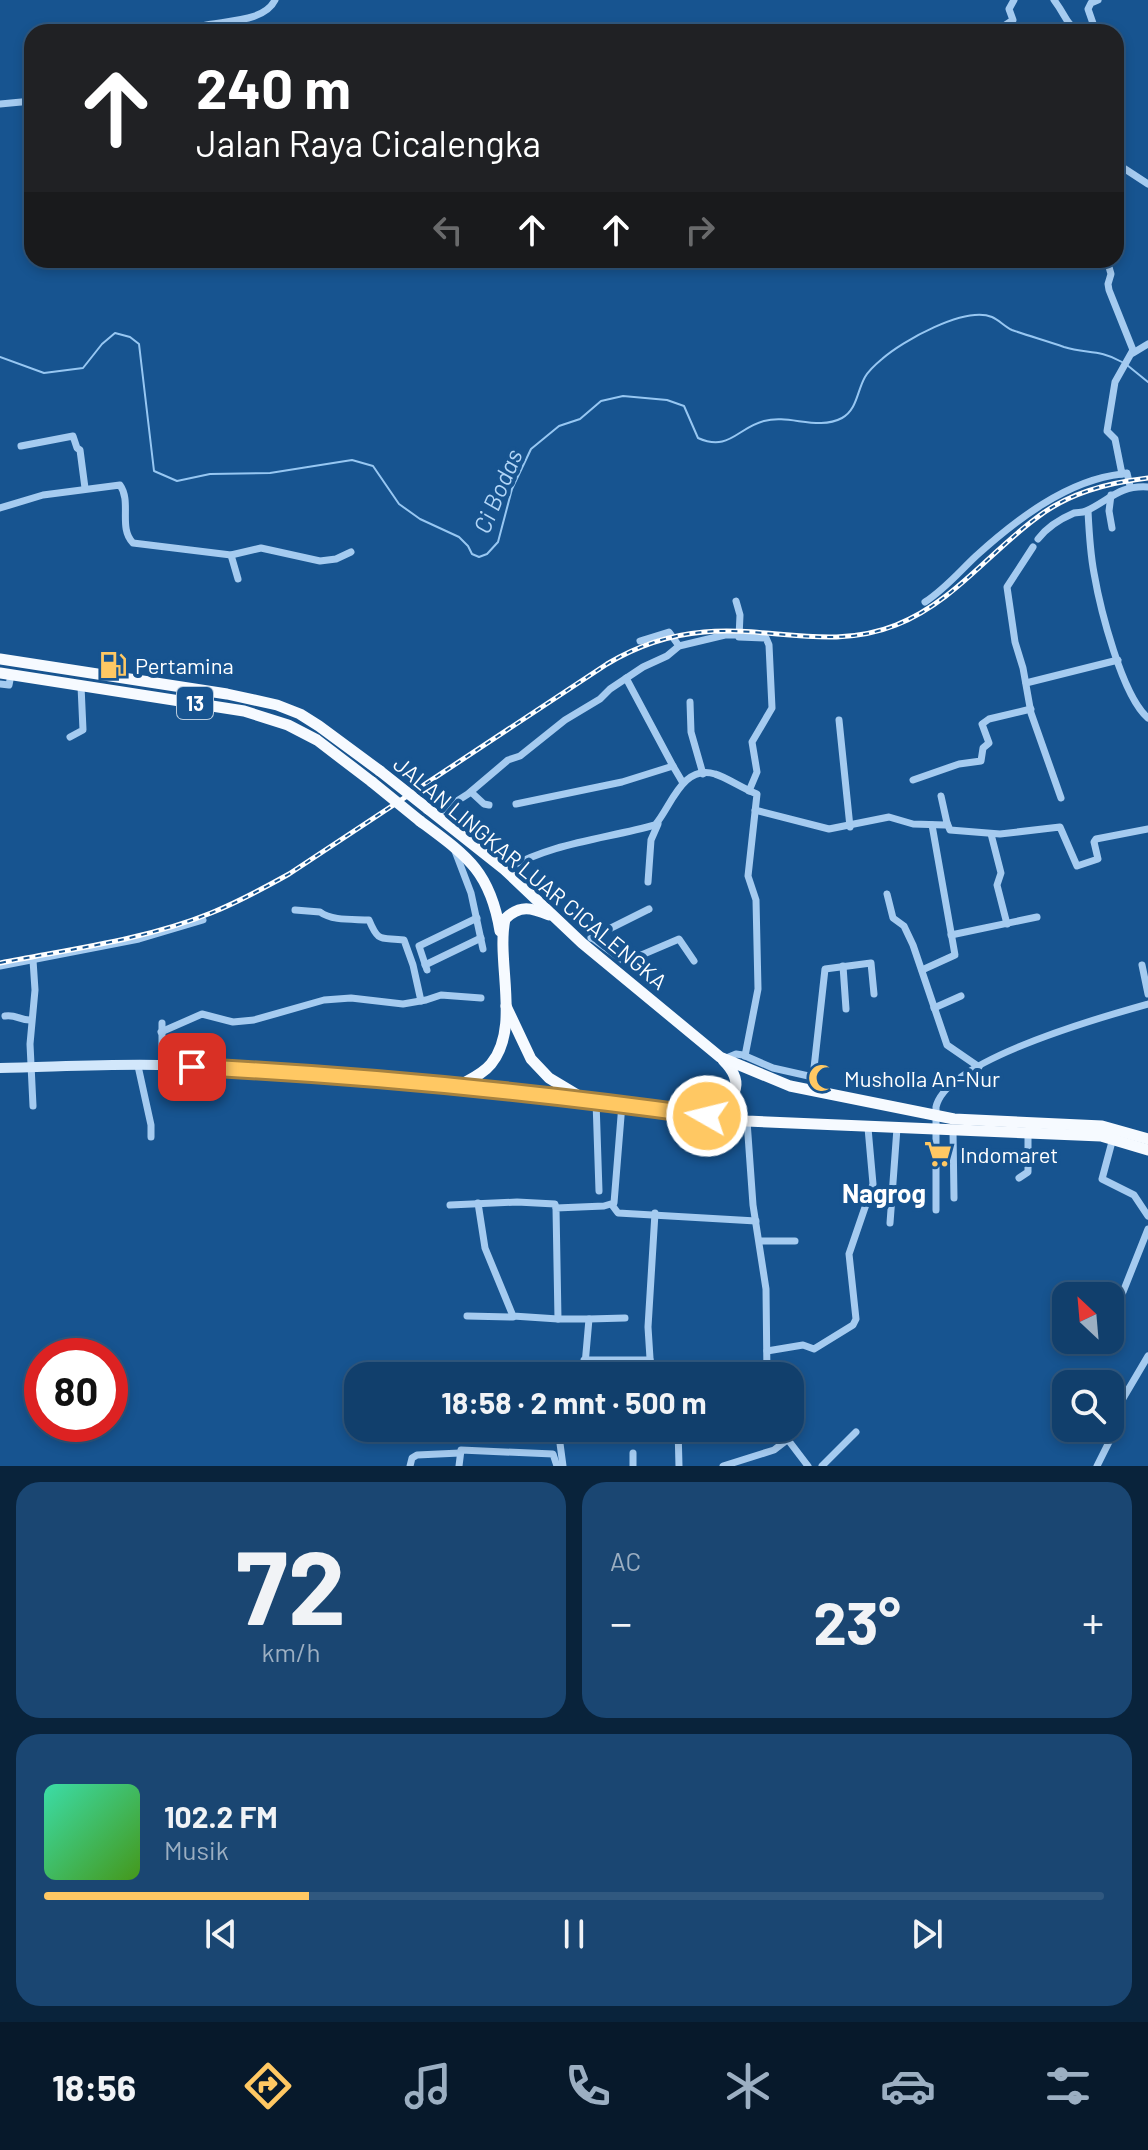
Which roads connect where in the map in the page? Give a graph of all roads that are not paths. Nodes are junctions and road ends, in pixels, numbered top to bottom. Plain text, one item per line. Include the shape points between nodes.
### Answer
1 (275, 0) edge
2 (1014, 0) edge
3 (1054, 0) edge
4 (1098, 0) edge
5 (206, 24) edge
6 (1007, 24) edge
7 (1069, 24) edge
8 (1093, 24) edge
9 (24, 102) edge
10 (0, 104) edge
11 (1124, 172) edge
12 (1148, 184) edge
13 (1109, 268) edge
14 (1148, 344) edge
15 (1128, 360) junction
16 (21, 446) dead end
17 (1122, 474) junction
18 (1130, 486) junction
19 (1148, 487) edge
20 (85, 488) junction
21 (1111, 495) junction
22 (0, 508) edge
23 (1088, 511) junction
24 (1112, 528) dead end
25 (1038, 539) dead end
26 (1033, 547) dead end
27 (351, 552) dead end
28 (231, 555) junction
29 (238, 579) dead end
30 (736, 601) dead end
31 (925, 602) dead end
32 (738, 635) junction
33 (640, 641) dead end
34 (679, 646) junction
35 (0, 659) edge
36 (1118, 660) junction
37 (6, 674) edge
38 (626, 678) junction
39 (1026, 683) junction
40 (0, 684) edge
41 (81, 686) junction
42 (690, 702) dead end
43 (1031, 709) junction
44 (1148, 718) edge
45 (839, 720) dead end
46 (70, 737) dead end
47 (673, 766) junction
48 (703, 774) junction
49 (913, 780) dead end
50 (683, 783) junction
51 (749, 791) junction
52 (471, 792) junction
53 (941, 796) dead end
54 (1061, 798) dead end
55 (516, 804) dead end
56 (489, 805) dead end
57 (755, 810) junction
58 (431, 812) junction
59 (658, 822) junction
60 (947, 823) junction
61 (932, 825) junction
62 (850, 827) junction
63 (1148, 829) edge
64 (991, 834) junction
65 (453, 846) junction
66 (505, 870) junction
67 (648, 882) dead end
68 (887, 894) dead end
69 (649, 909) dead end
70 (295, 910) dead end
71 (554, 916) junction
72 (1037, 917) dead end
73 (477, 918) junction
74 (203, 920) dead end
75 (1007, 924) junction
76 (951, 935) junction
77 (481, 938) junction
78 (501, 940) junction
79 (587, 940) junction
80 (483, 949) dead end
81 (33, 960) junction
82 (694, 961) dead end
83 (1142, 965) dead end
84 (0, 966) edge
85 (843, 966) junction
86 (922, 970) junction
87 (874, 994) dead end
88 (1148, 994) edge
89 (961, 996) dead end
90 (481, 998) dead end
91 (421, 1001) junction
92 (1148, 1004) edge
93 (506, 1006) junction
94 (934, 1008) junction
95 (846, 1009) dead end
96 (5, 1016) dead end
97 (31, 1020) junction
98 (745, 1056) junction
99 (722, 1058) junction
100 (138, 1066) junction
101 (162, 1066) junction
102 (31, 1067) junction
103 (979, 1067) junction
104 (0, 1068) edge
105 (460, 1085) junction
106 (590, 1100) junction
107 (622, 1104) junction
108 (33, 1106) dead end
109 (936, 1115) junction
110 (707, 1116) junction
111 (747, 1121) junction
112 (868, 1128) junction
113 (897, 1128) junction
114 (935, 1130) junction
115 (953, 1131) junction
116 (1028, 1134) junction
117 (151, 1137) dead end
118 (1113, 1138) junction
119 (1148, 1139) edge
120 (1148, 1150) edge
121 (1019, 1178) dead end
122 (599, 1191) dead end
123 (954, 1198) dead end
124 (478, 1203) junction
125 (450, 1205) dead end
126 (612, 1205) junction
127 (556, 1208) junction
128 (936, 1210) dead end
129 (655, 1213) junction
130 (1148, 1216) edge
131 (756, 1221) junction
132 (890, 1223) dead end
133 (1148, 1229) edge
134 (760, 1241) junction
135 (795, 1241) dead end
136 (1124, 1289) edge
137 (467, 1316) dead end
138 (513, 1317) junction
139 (625, 1318) dead end
140 (558, 1319) junction
141 (589, 1319) junction
142 (767, 1351) junction
143 (1148, 1356) edge
144 (584, 1360) joint
145 (650, 1360) joint
146 (767, 1362) edge
147 (856, 1432) dead end
148 (559, 1442) edge
149 (678, 1442) edge
150 (784, 1442) edge
151 (789, 1442) edge
152 (460, 1453) junction
153 (633, 1453) dead end
154 (410, 1466) edge
155 (459, 1466) edge
156 (560, 1466) edge
157 (633, 1466) edge
158 (679, 1466) edge
159 (723, 1466) edge
160 (808, 1466) edge
161 (822, 1466) edge
162 (1097, 1466) edge

1 - 5 street via 261,15
2 - 6 street via 1009,9 1013,20
3 - 7 street
4 - 8 street via 1088,9
9 - 10 street
11 - 12 street
13 - 15 street via 1109,290
14 - 15 street
15 - 17 street via 1115,382 1107,431 1115,439
16 - 20 street via 73,436
17 - 18 street via 1127,473
17 - 31 street via 1085,484 1038,507
18 - 19 street
18 - 21 street
20 - 22 street
20 - 28 street via 122,487 127,534 133,543
21 - 23 street
21 - 24 street
23 - 25 street via 1058,521
23 - 36 street via 1094,574
26 - 39 street via 1007,587
27 - 28 street via 327,561 261,548
28 - 29 street
30 - 32 street
32 - 34 street
32 - 51 street via 766,638 769,645 772,708 752,742 757,772
33 - 34 street via 669,632
34 - 38 street
35 - 58 highway, JALAN LINGKAR LUAR CICALENGKA / 13, bridge via 277,705 319,726
36 - 39 street
36 - 44 street via 1134,702
37 - 40 street via 9,685
37 - 41 highway, JALAN LINGKAR LUAR CICALENGKA / 13
38 - 47 street
38 - 52 street
39 - 43 street
41 - 46 street via 83,730
41 - 65 highway, JALAN LINGKAR LUAR CICALENGKA / 13, bridge via 244,711 288,725 317,740
42 - 48 street via 691,732
43 - 49 street via 982,724 989,743 981,761
43 - 54 street
45 - 62 street
47 - 50 street
47 - 55 street
48 - 50 street
48 - 51 street via 715,774
50 - 59 street
51 - 57 street via 758,795
52 - 56 street
52 - 58 street
53 - 60 street
57 - 62 street via 820,828
57 - 98 street via 748,876 756,900 758,989
58 - 66 highway, JALAN LINGKAR LUAR CICALENGKA / 13
59 - 66 street via 555,848
59 - 67 street
60 - 61 street
60 - 64 street via 950,830
61 - 62 street via 889,817
61 - 76 street
63 - 64 street via 1096,839 1098,859 1078,866 1060,827
64 - 75 street
65 - 73 street
65 - 78 highway, JALAN LINGKAR LUAR CICALENGKA / 13 via 486,883
66 - 71 highway, JALAN LINGKAR LUAR CICALENGKA / 13
68 - 86 street via 893,918 909,934
69 - 79 street
70 - 91 street via 369,920 382,939 404,940
71 - 78 highway via 522,908 505,919
71 - 79 highway, JALAN LINGKAR LUAR CICALENGKA / 13
72 - 75 street
73 - 77 street
73 - 77 street via 419,946 426,967
74 - 81 street
75 - 76 street
76 - 86 street via 955,956
77 - 80 street
78 - 93 highway, 13
79 - 82 street via 625,962 679,939
79 - 99 highway, JALAN LINGKAR LUAR CICALENGKA / 13
81 - 84 street
81 - 97 street
83 - 88 street
85 - 87 street via 871,963
85 - 95 street
85 - 98 street via 824,972 813,1077
86 - 94 street
89 - 94 street
90 - 91 street via 444,994
91 - 101 street via 324,1000 235,1022 202,1014 161,1028
92 - 103 street via 1050,1033
93 - 105 highway via 495,1058
93 - 106 highway, 13 via 531,1059 549,1078
94 - 103 street via 947,1045
96 - 97 street
97 - 102 street
98 - 99 street
99 - 109 highway, JALAN LINGKAR LUAR CICALENGKA / 13 via 790,1086
99 - 110 highway via 735,1077 736,1090 731,1100
100 - 101 main road
100 - 102 main road
100 - 117 street
101 - 105 main road
102 - 104 main road
102 - 108 street
103 - 109 street via 937,1100
105 - 106 main road
106 - 107 highway, 13
106 - 122 street
107 - 110 highway, 13
107 - 126 street via 617,1197
109 - 114 street
109 - 119 highway, 13 via 967,1122 1102,1126
110 - 111 highway, 13
111 - 112 highway, 13
111 - 131 street
112 - 113 highway, 13
112 - 142 street via 873,1184 849,1254 856,1319 814,1349 803,1345
113 - 114 highway, 13
113 - 132 street
114 - 115 highway, 13
114 - 128 street
115 - 116 highway, 13
115 - 123 street
116 - 118 highway, 13
116 - 121 street via 1028,1172
118 - 120 highway, 13
118 - 130 street via 1102,1179 1134,1195
124 - 125 street
124 - 127 street via 546,1203
124 - 138 street via 485,1248
126 - 127 street
126 - 129 street via 618,1213
127 - 140 street
129 - 131 street
129 - 145 street
131 - 134 street
133 - 136 street
134 - 135 street
134 - 142 street
137 - 138 street
138 - 140 street
139 - 141 street
140 - 141 street
141 - 144 street
142 - 146 street
143 - 162 street via 1115,1412 1114,1432
144 - 145 street
147 - 161 street
148 - 156 street
149 - 158 street
150 - 159 street
151 - 160 street
152 - 154 street via 417,1455
152 - 155 street
152 - 156 street via 553,1454
153 - 157 street

